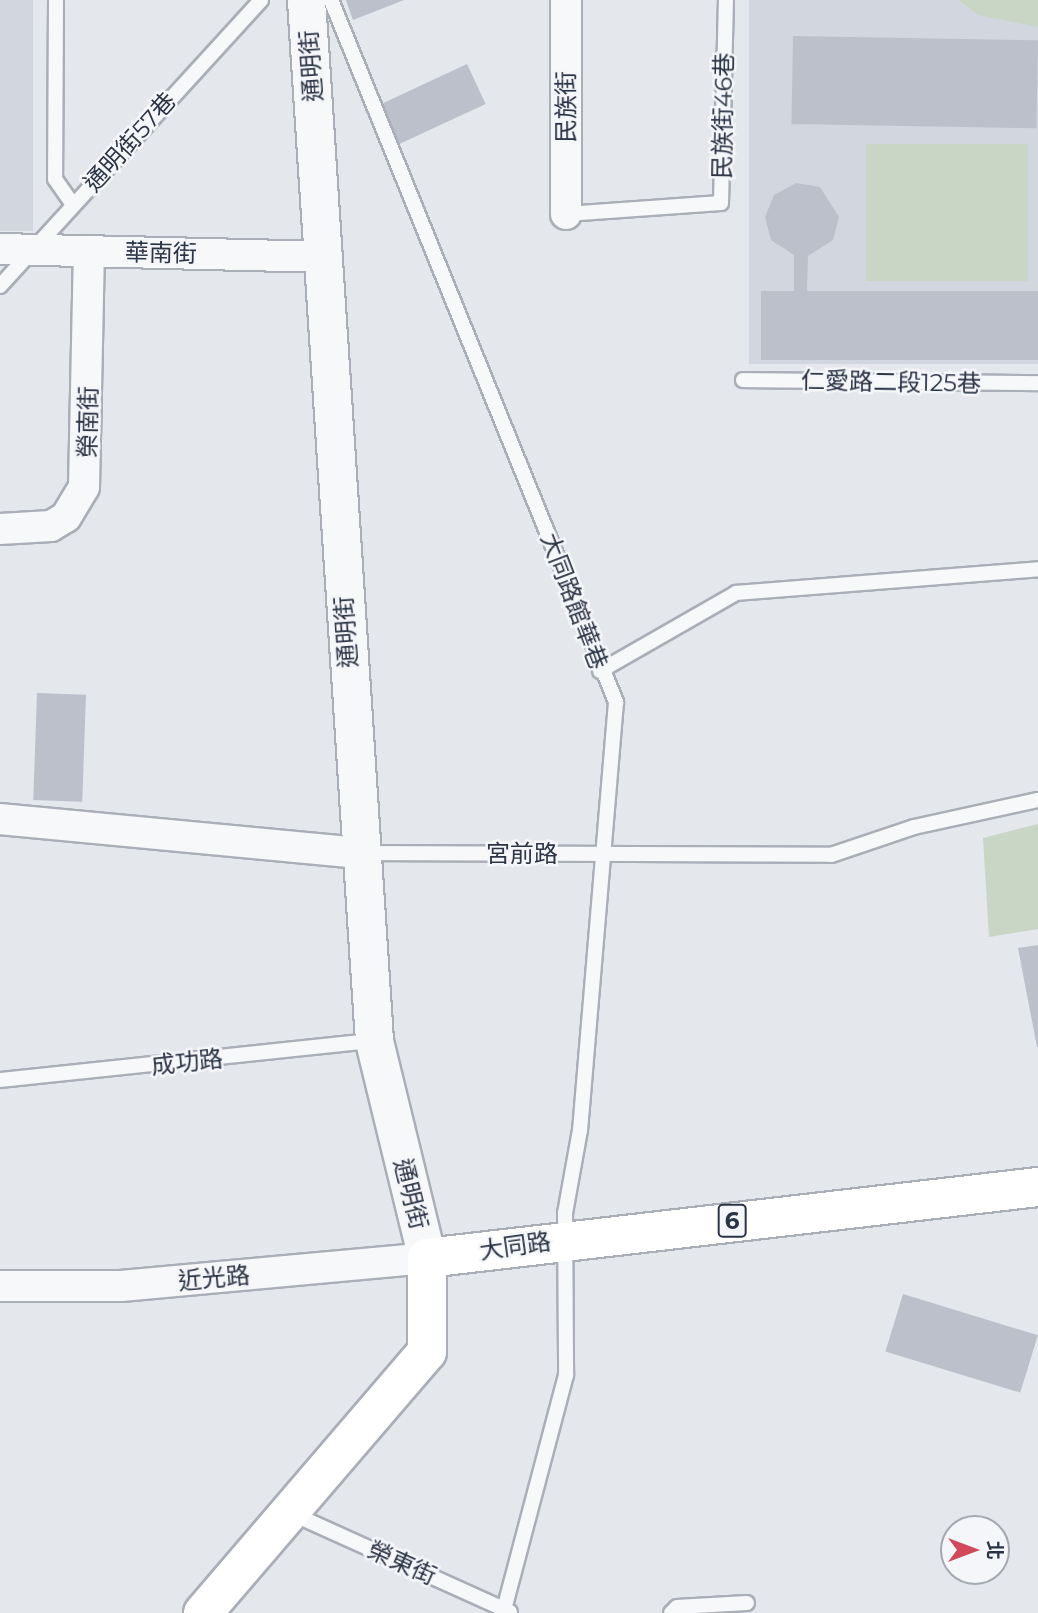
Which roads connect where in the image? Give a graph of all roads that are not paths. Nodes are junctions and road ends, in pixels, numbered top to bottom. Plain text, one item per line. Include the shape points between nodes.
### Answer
1 (56, 0) edge
2 (261, 0) edge
3 (306, 0) edge
4 (331, 0) edge
5 (566, 0) edge
6 (726, 0) edge
7 (73, 205) junction
8 (566, 214) joint
9 (0, 249) edge
10 (31, 250) junction
11 (89, 251) junction
12 (323, 257) junction
13 (0, 286) edge
14 (743, 380) dead end
15 (1038, 383) edge
16 (0, 529) edge
17 (1038, 569) edge
18 (600, 671) junction
19 (1038, 800) edge
20 (0, 820) edge
21 (360, 853) junction
22 (598, 855) junction
23 (374, 1041) junction
24 (0, 1080) edge
25 (1038, 1187) edge
26 (568, 1238) junction
27 (427, 1258) junction
28 (0, 1286) edge
29 (292, 1513) junction
30 (747, 1603) dead end
31 (509, 1611) edge
32 (203, 1613) edge
33 (671, 1613) edge

1 - 7 lane via 55,179
2 - 7 lane, 通明街57巷
3 - 12 street, 通明街
4 - 18 lane, 大同路館華巷
5 - 8 street, 民族街
6 - 8 lane, 民族街46巷 via 721,202
7 - 10 lane, 通明街57巷
9 - 10 street, 華南街
10 - 11 street, 華南街
10 - 13 lane, 通明街57巷
11 - 12 street, 華南街
11 - 16 street, 榮南街 via 84,487 66,517 51,526
12 - 21 street, 通明街
14 - 15 lane, 仁愛路二段125巷
17 - 18 lane via 736,593
18 - 22 lane, 大同路館華巷 via 615,702
19 - 22 lane, 宮前路 via 914,827 831,855
20 - 21 street, 宮前路
21 - 22 lane, 宮前路
21 - 23 street, 通明街
22 - 26 lane, 大同路館華巷
23 - 24 lane, 成功路
23 - 27 street, 通明街
25 - 26 main road, 大同路 / 6
26 - 27 main road, 大同路 / 6
26 - 31 lane, 大同路館華巷 via 566,1375
27 - 28 street, 近光路 via 121,1286
27 - 29 main road via 427,1352
29 - 31 lane, 榮東街
29 - 32 main road
30 - 33 lane via 677,1607

